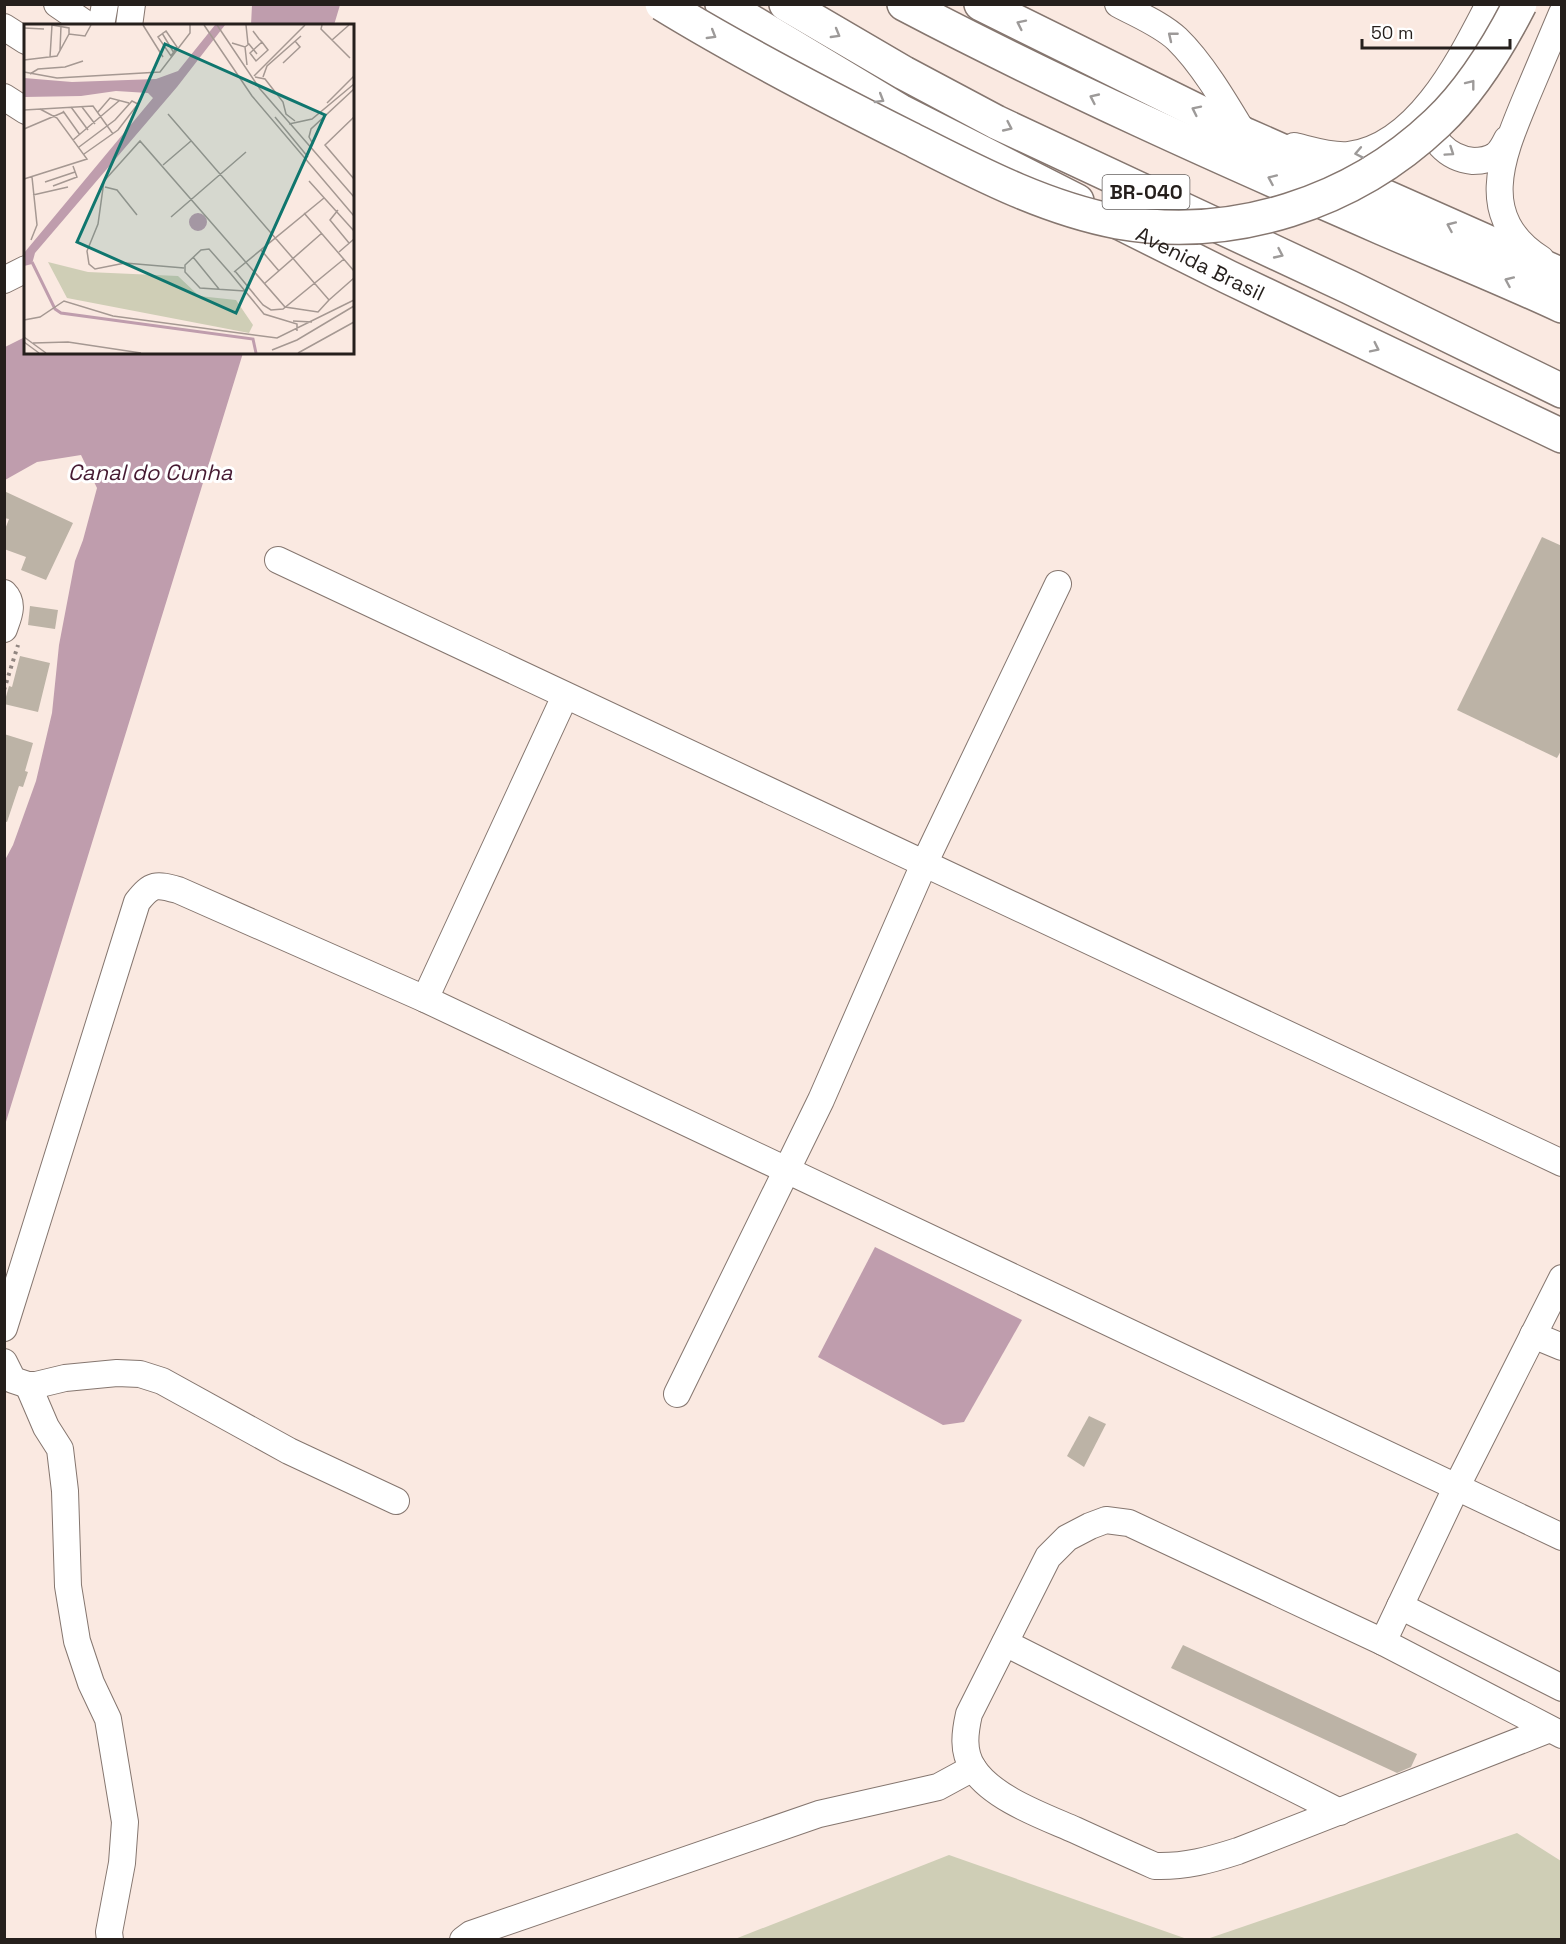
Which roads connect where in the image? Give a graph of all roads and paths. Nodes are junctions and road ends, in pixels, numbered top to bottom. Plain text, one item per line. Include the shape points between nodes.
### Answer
1 (57, 4) edge
2 (105, 4) edge
3 (132, 4) edge
4 (662, 4) edge
5 (722, 4) edge
6 (786, 4) edge
7 (904, 4) edge
8 (981, 4) edge
9 (1118, 4) edge
10 (1520, 4) edge
11 (1486, 10) edge
12 (1562, 13) edge
13 (86, 24) edge
14 (101, 24) edge
15 (129, 24) edge
16 (4, 27) edge
17 (24, 40) edge
18 (4, 97) edge
19 (1430, 102) junction
20 (24, 110) edge
21 (1513, 129) junction
22 (1244, 134) junction
23 (24, 270) edge
24 (1562, 273) edge
25 (1228, 277) junction
26 (4, 280) edge
27 (1562, 306) edge
28 (1512, 366) junction
29 (1562, 391) edge
30 (1562, 436) edge
31 (278, 560) dead end
32 (1058, 584) dead end
33 (4, 593) edge
34 (4, 629) edge
35 (565, 696) junction
36 (924, 864) junction
37 (425, 999) junction
38 (1562, 1163) edge
39 (787, 1171) junction
40 (1562, 1278) edge
41 (4, 1328) edge
42 (1533, 1335) junction
43 (1562, 1347) edge
44 (4, 1362) edge
45 (28, 1385) junction
46 (677, 1394) dead end
47 (1456, 1488) junction
48 (396, 1501) dead end
49 (1562, 1537) edge
50 (1400, 1606) junction
51 (1383, 1642) junction
52 (1005, 1643) junction
53 (1562, 1688) edge
54 (1556, 1732) edge
55 (973, 1768) junction
56 (1340, 1812) junction
57 (110, 1940) edge
58 (463, 1940) edge

1 - 13 street
2 - 14 street
3 - 15 street
4 -> 10 highway, bridge via 779,73 1011,187 1087,214 1156,226 1222,224 1269,216 1323,198 1363,179 1412,144 1451,109 1480,73
5 -> 25 highway, Avenida Brasil via 900,111
6 -> 28 highway, Avenida Brasil / BR-040 via 996,122
27 -> 7 highway, BR-040 via 1027,67
22 -> 8 highway
22 -> 9 street via 1177,39
11 - 19 street
12 - 21 street
16 - 17 street
18 - 20 street
19 -> 21 street via 1427,114 1433,135 1456,157 1489,160 1500,152
19 -> 22 street via 1389,142 1346,155
21 - 24 street via 1499,182 1506,219 1515,237
24 -> 22 highway
23 - 26 street
25 - 28 highway
25 -> 30 highway, Avenida Brasil
28 - 29 highway, Avenida Brasil / BR-040
31 - 35 street
32 - 36 street
33 - 34 street via 11,608
35 - 36 street
35 - 37 street
36 - 38 street
36 - 39 street via 822,1100
37 - 39 street
37 - 41 street via 178,890 160,885 147,889 137,902
39 - 46 street
39 - 47 street
40 - 42 street
42 - 43 street
42 - 47 street
44 - 45 street via 13,1380
45 - 48 street via 76,1377 140,1374 162,1381 289,1451
45 - 57 street via 60,1449 68,1586 77,1641 108,1719 125,1822
47 - 49 street
47 - 50 street
50 - 51 street
50 - 53 street
51 - 52 street via 1129,1523 1106,1520 1067,1538 1048,1557
51 - 54 street
52 - 55 street via 969,1714 964,1734
52 - 56 street
54 - 56 street
55 - 56 street via 997,1792 1021,1806 1155,1866 1202,1863
55 - 58 street via 938,1787 819,1814 482,1930

